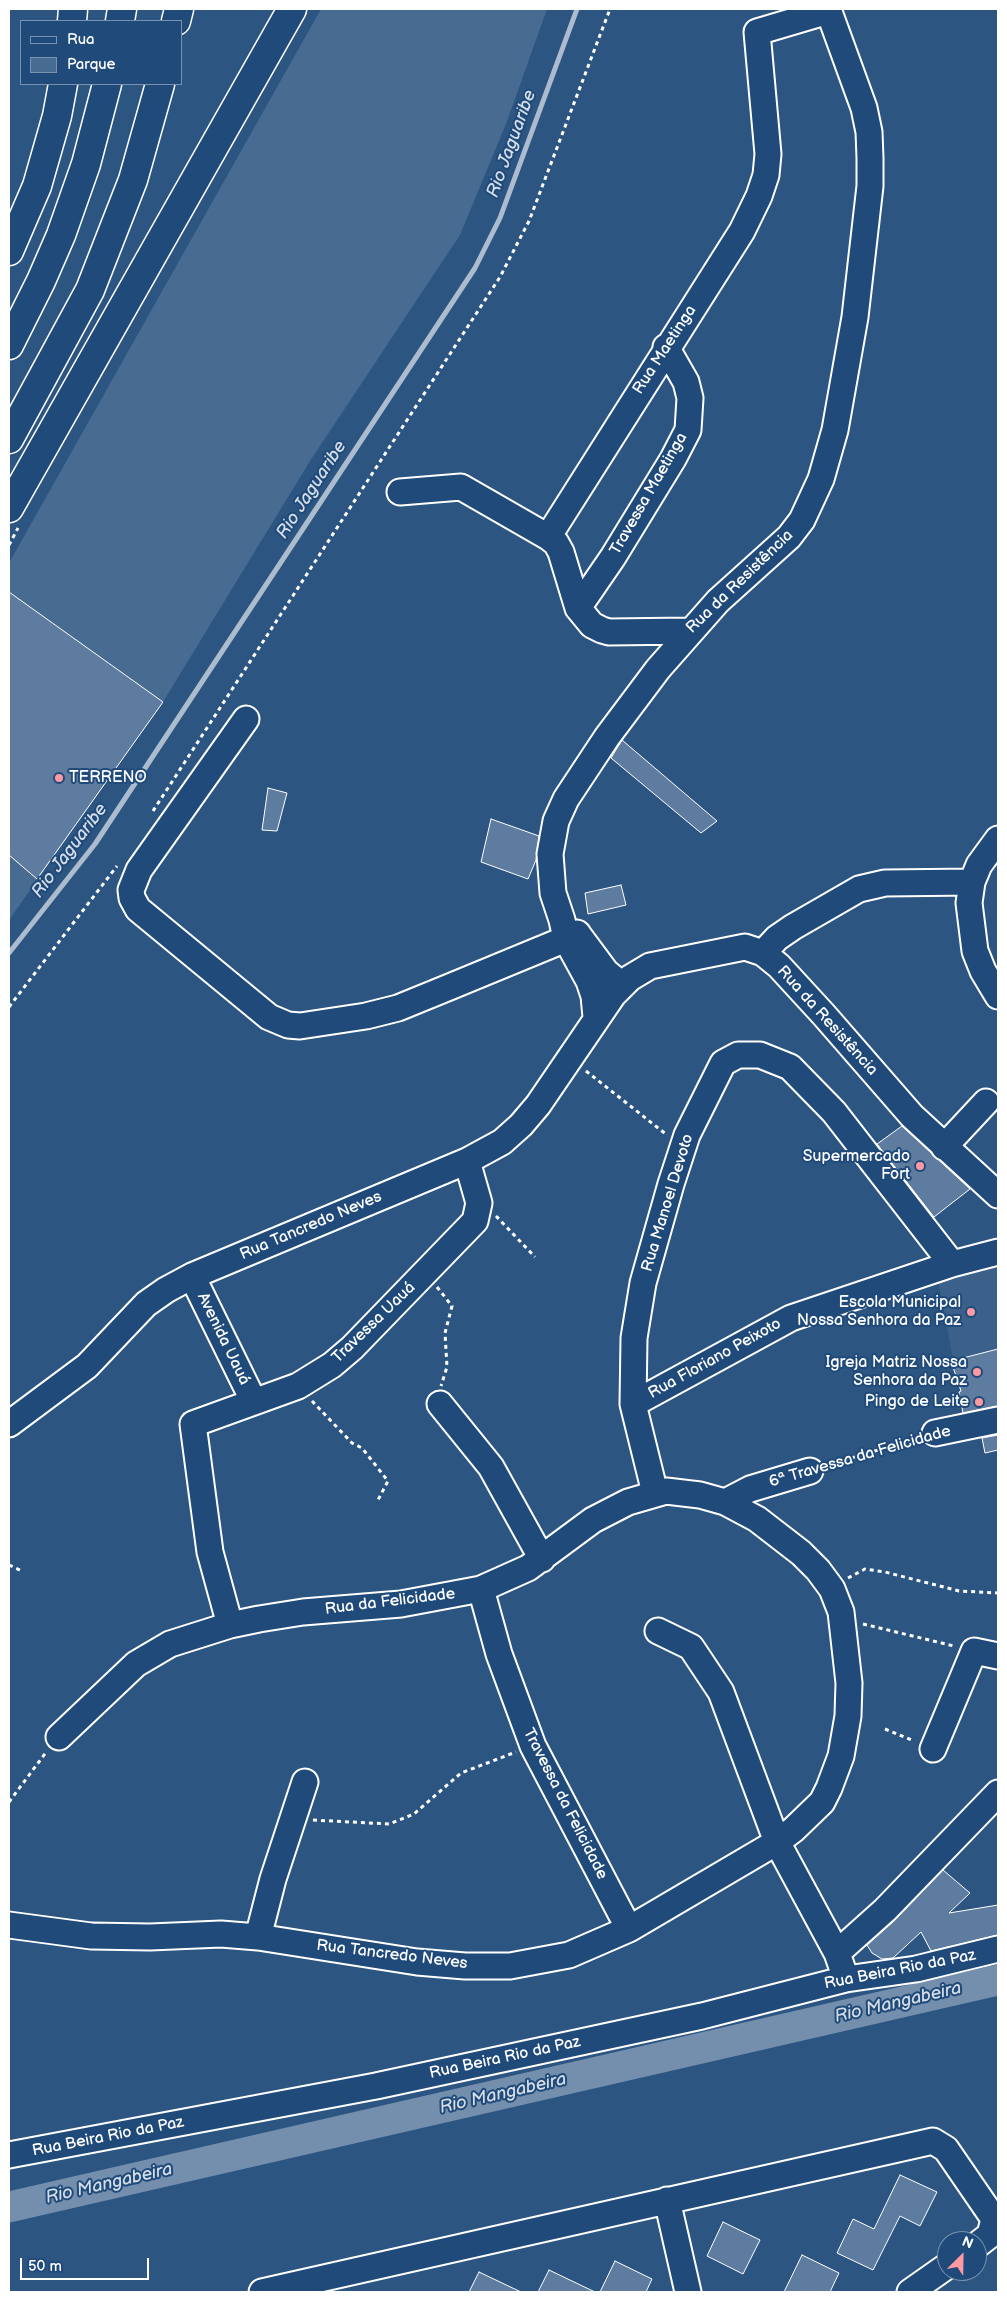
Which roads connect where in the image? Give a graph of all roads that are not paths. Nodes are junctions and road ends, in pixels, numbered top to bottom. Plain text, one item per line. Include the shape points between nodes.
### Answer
1 (292, 9) edge
2 (828, 10) edge
3 (63, 85) edge
4 (107, 85) edge
5 (160, 85) edge
6 (9, 251) edge
7 (12, 337) edge
8 (666, 347) junction
9 (9, 439) edge
10 (400, 492) dead end
11 (9, 508) edge
12 (548, 537) junction
13 (578, 608) junction
14 (689, 631) junction
15 (246, 719) dead end
16 (998, 839) edge
17 (972, 882) junction
18 (569, 931) junction
19 (763, 953) junction
20 (622, 985) junction
21 (998, 996) edge
22 (596, 1017) junction
23 (986, 1102) dead end
24 (944, 1146) junction
25 (467, 1161) junction
26 (998, 1195) edge
27 (998, 1252) edge
28 (952, 1264) junction
29 (192, 1276) junction
30 (254, 1402) junction
31 (440, 1404) road end
32 (633, 1404) junction
33 (998, 1420) edge
34 (9, 1424) edge
35 (935, 1434) road end
36 (810, 1471) road end
37 (655, 1493) junction
38 (724, 1502) junction
39 (542, 1559) junction
40 (481, 1589) junction
41 (230, 1624) junction
42 (658, 1631) dead end
43 (998, 1656) edge
44 (59, 1737) road end
45 (933, 1749) road end
46 (305, 1782) dead end
47 (998, 1793) edge
48 (776, 1842) junction
49 (9, 1925) edge
50 (629, 1929) junction
51 (258, 1937) junction
52 (998, 1949) edge
53 (838, 1953) junction
54 (846, 1979) junction
55 (9, 2156) edge
56 (667, 2200) junction
57 (987, 2238) edge
58 (937, 2273) edge
59 (289, 2289) edge
60 (262, 2292) edge
61 (688, 2292) edge
62 (910, 2292) edge

1 - 11 main road
2 - 8 street, Rua Maetinga via 757,32 767,124 766,175 754,210 742,231
2 - 14 street, Rua da Resistência via 864,108 870,158 855,317 834,430 821,479 802,520 789,537
3 - 6 main road via 37,186
4 - 7 main road via 86,164 61,235
5 - 9 main road via 133,180 94,281
8 - 12 street, Rua Maetinga
8 - 13 street, Travessa Maetinga via 686,382 690,398 688,430 613,557
10 - 12 street via 461,487
12 - 13 street via 556,543 564,560
13 - 14 street via 592,625 609,632
14 - 18 street, Rua da Resistência via 607,737 560,810 552,840 550,868 553,893
15 - 18 street via 139,870 131,890 138,909 269,1017 300,1026 398,1008
16 - 17 street
17 - 19 street via 886,883 859,889 793,927
17 - 21 street via 969,903 975,951
18 - 20 street, Rua da Resistência
18 - 22 street, Rua da Resistência via 594,996
19 - 20 street, Rua da Resistência via 745,947 650,966
19 - 24 street, Rua da Resistência via 824,1015 912,1116
20 - 22 street, Rua da Resistência
22 - 25 street, Rua Tancredo Neves via 538,1105 521,1124 502,1142
23 - 24 street
24 - 26 street, Rua da Resistência
25 - 29 street, Rua Tancredo Neves
25 - 30 street, Travessa Uauá via 479,1204 475,1221 352,1348 298,1386
27 - 28 street, Rua Floriano Peixoto
28 - 32 street, Rua Floriano Peixoto via 791,1318
28 - 32 street, Rua Manoel Devoto via 834,1112 790,1066 760,1055 738,1055 723,1063 683,1147 644,1283 634,1338
29 - 30 street, Avenida Uauá
29 - 34 street, Rua Tancredo Neves via 146,1304 87,1366
30 - 41 street, Travessa Uauá via 193,1424 210,1552
31 - 39 street via 491,1467
32 - 37 street, Rua Manoel Devoto
33 - 35 street, 6ª Travessa da Felicidade
36 - 38 street, 6ª Travessa da Felicidade via 750,1489
37 - 38 street, Rua da Felicidade via 677,1492
37 - 39 street, Rua da Felicidade via 628,1502 593,1520
38 - 48 street, Rua da Felicidade via 757,1519 801,1553 827,1581 836,1599 842,1624 850,1684 841,1756 822,1802
39 - 40 street, Rua da Felicidade
40 - 41 street, Rua da Felicidade via 401,1604 303,1612
40 - 50 street, Travessa da Felicidade via 499,1654 532,1746
41 - 44 street, Rua da Felicidade via 155,1651 123,1676
42 - 48 street via 691,1647 721,1692
43 - 45 street via 974,1651
46 - 51 street
47 - 53 street via 886,1910
48 - 50 street, Rua Tancredo Neves
48 - 53 street
49 - 51 street, Rua Tancredo Neves via 91,1936 221,1934
50 - 51 street, Rua Tancredo Neves via 569,1955 510,1966 417,1962
52 - 54 street, Rua Beira Rio da Paz via 925,1967
53 - 54 street
54 - 55 street, Rua Beira Rio da Paz via 702,2016 385,2084
56 - 57 street via 933,2141 946,2149 994,2218
56 - 59 street
56 - 61 street
58 - 62 street
59 - 60 street

